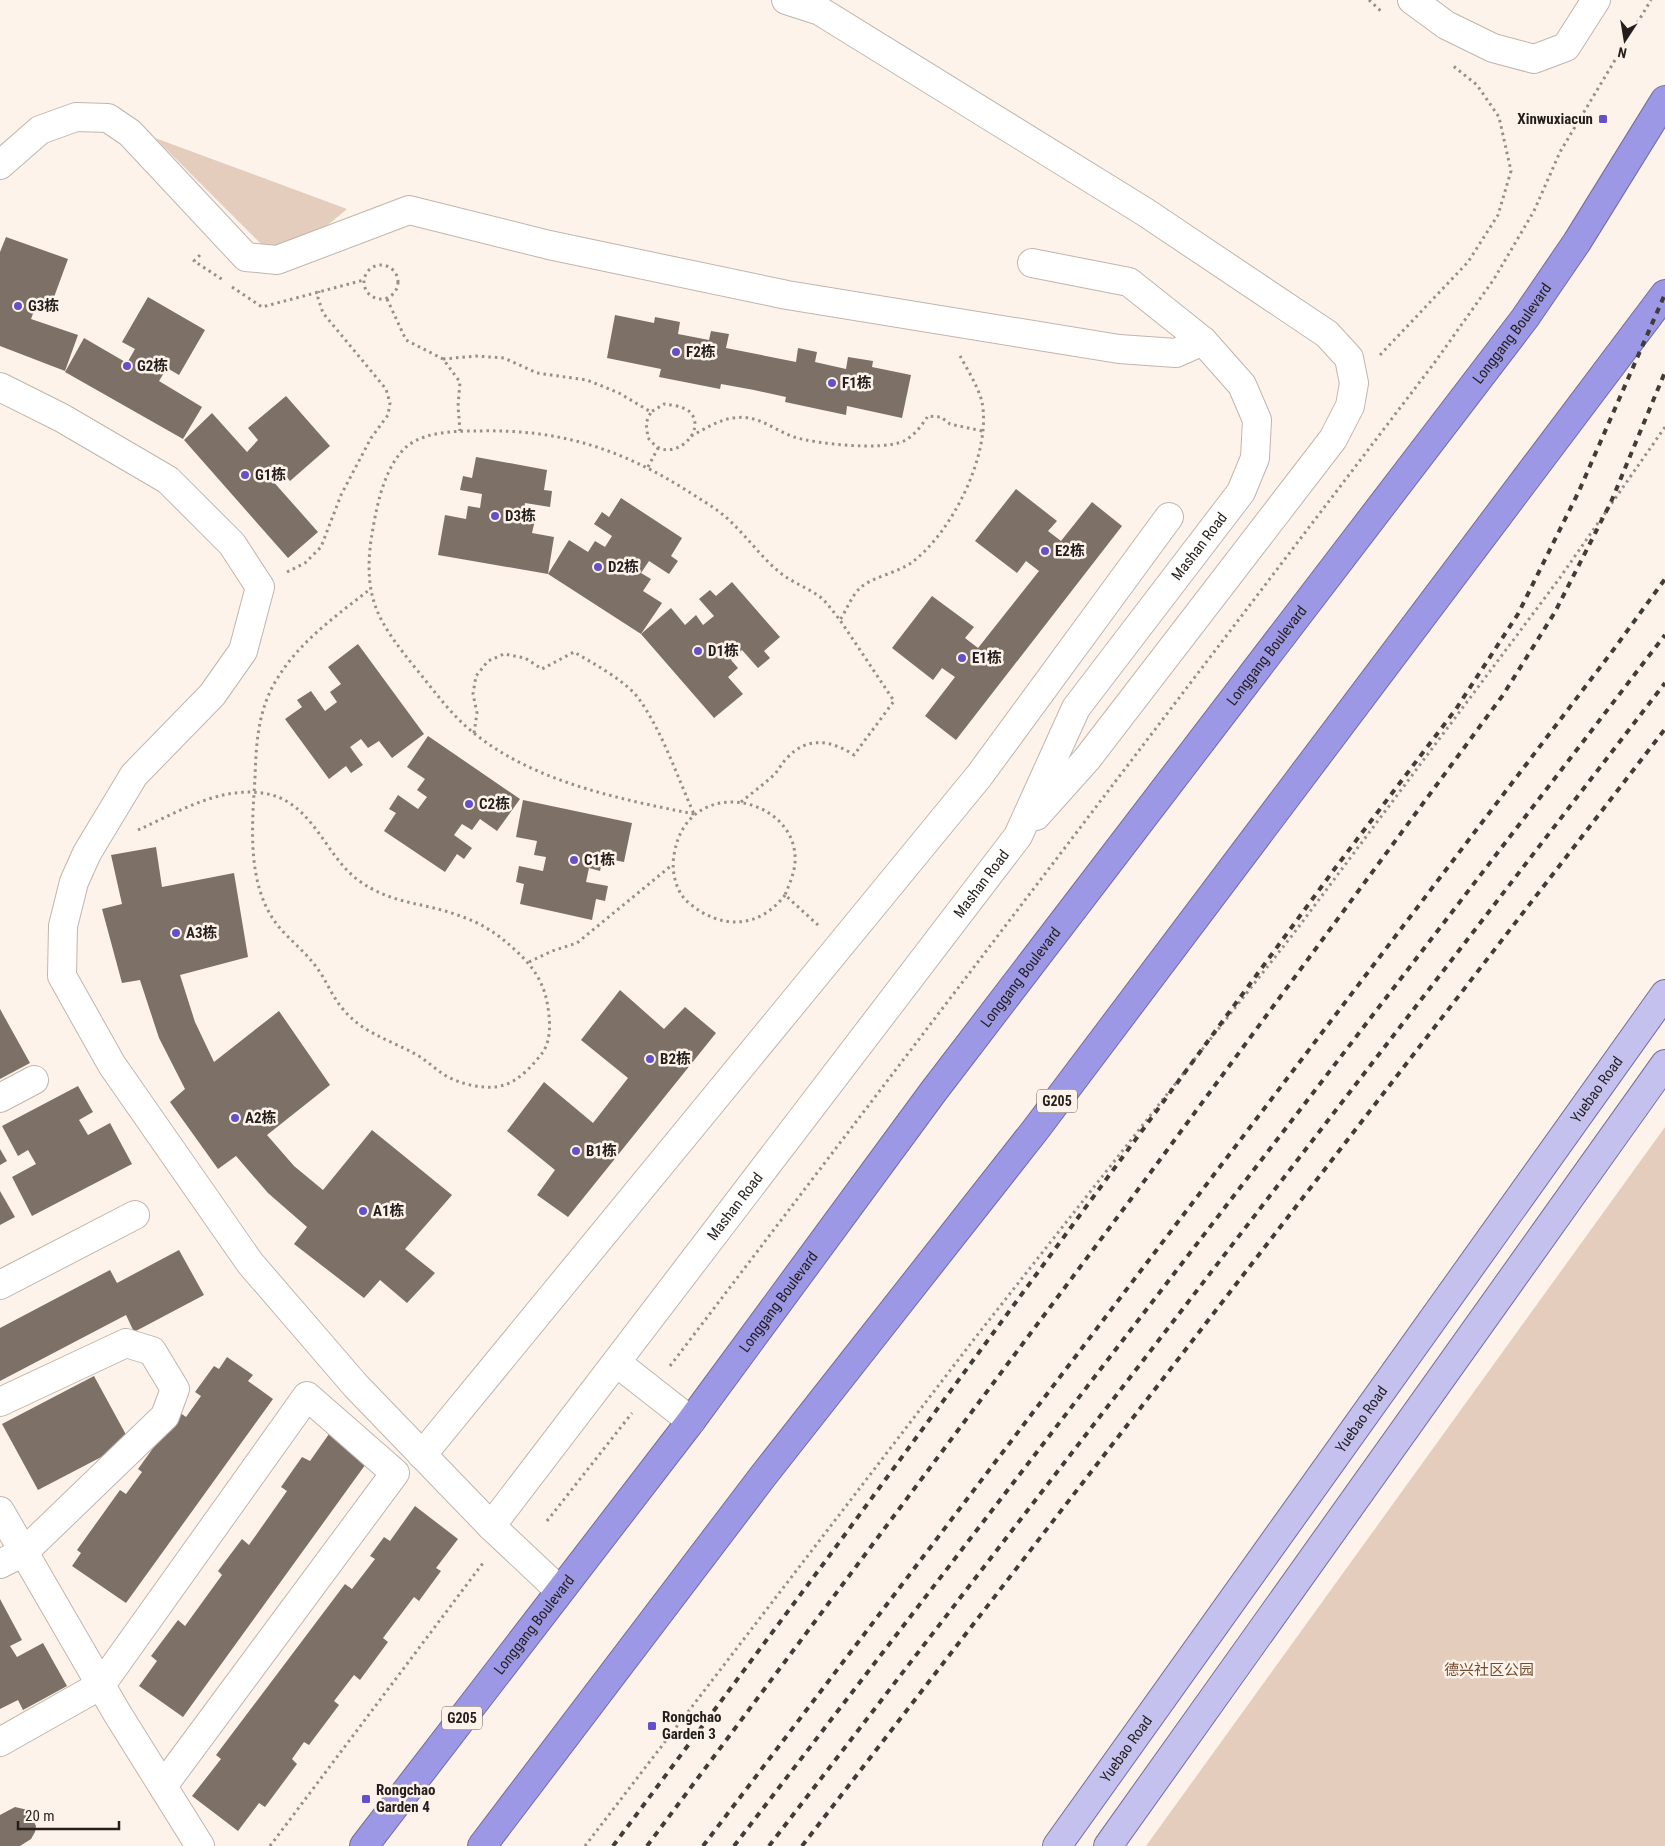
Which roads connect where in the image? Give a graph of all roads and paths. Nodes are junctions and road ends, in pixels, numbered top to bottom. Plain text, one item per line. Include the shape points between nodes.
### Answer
1 (786, 0) edge
2 (1369, 0) edge
3 (1412, 0) edge
4 (1596, 0) edge
5 (1651, 0) edge
6 (822, 5) edge
7 (1383, 14) dead end
8 (1449, 62) dead end
9 (1665, 100) edge
10 (0, 165) edge
11 (1032, 263) dead end
12 (364, 280) junction
13 (319, 291) junction
14 (1665, 294) edge
15 (387, 299) junction
16 (1665, 306) edge
17 (262, 307) dead end
18 (929, 318) junction
19 (1203, 341) junction
20 (1624, 350) junction
21 (443, 359) junction
22 (1354, 383) junction
23 (0, 387) edge
24 (651, 412) junction
25 (1665, 427) edge
26 (460, 431) junction
27 (982, 431) junction
28 (691, 436) junction
29 (658, 448) junction
30 (648, 467) junction
31 (1169, 517) dead end
32 (281, 575) dead end
33 (369, 590) junction
34 (840, 620) junction
35 (474, 733) junction
36 (254, 792) junction
37 (741, 802) junction
38 (694, 814) junction
39 (132, 832) dead end
40 (1018, 836) junction
41 (672, 865) junction
42 (784, 895) junction
43 (841, 945) junction
44 (529, 962) junction
45 (1665, 994) edge
46 (1665, 1064) edge
47 (34, 1080) dead end
48 (0, 1098) edge
49 (135, 1215) dead end
50 (0, 1286) edge
51 (617, 1363) junction
52 (664, 1374) dead end
53 (0, 1402) edge
54 (637, 1407) dead end
55 (691, 1421) junction
56 (422, 1455) junction
57 (0, 1511) edge
58 (547, 1521) dead end
59 (491, 1526) junction
60 (24, 1552) junction
61 (483, 1563) dead end
62 (0, 1564) edge
63 (559, 1590) junction
64 (101, 1685) junction
65 (0, 1742) edge
66 (163, 1786) junction
67 (200, 1846) edge
68 (270, 1846) edge
69 (364, 1846) edge
70 (482, 1846) edge
71 (585, 1846) edge
72 (1057, 1846) edge
73 (1108, 1846) edge

1 - 6 street
2 - 7 path
3 - 4 street via 1446,25 1493,48 1534,59 1566,47
5 - 52 path via 1560,152 1534,211 1494,279 1435,362
6 - 22 street via 1145,212 1327,334 1350,358
8 - 22 path via 1477,85 1499,116 1511,171 1498,215 1468,262
9 - 55 highway, Longgang Boulevard / G205 via 1577,242 1525,318 933,1092
10 - 18 street via 40,130 76,117 108,118 130,134 246,257 277,260 409,210 549,245 787,296
11 - 19 street, Mashan Road via 1129,282
12 - 13 path
12 - 15 path via 370,296
12 - 15 path via 375,266 391,268 398,276 398,287
13 - 17 path
13 - 32 path via 323,313 386,389 390,403 388,415 371,438 341,495 321,547 305,564
14 - 20 highway, G205
15 - 21 path via 406,340
16 - 20 main road
18 - 19 street via 1119,349 1176,354
18 - 27 path via 955,347 970,373 982,402
19 - 40 street, Mashan Road via 1242,385 1257,420 1255,458 1241,492 1076,708
20 - 70 highway, G205 via 1036,1129 763,1476
21 - 24 path via 504,358 537,373 587,380
21 - 26 path via 460,382
22 - 40 street via 1350,406 1333,439 1087,760
23 - 56 street via 62,418 168,480 232,544 260,587 243,651 212,695 134,775 87,853 74,882 63,926 62,976 112,1065 250,1263 356,1386
24 - 28 path via 664,404 679,406 690,413 695,424
24 - 29 path via 646,423 648,438
25 - 71 path via 1559,579 1294,933 975,1338
26 - 30 path via 518,430 560,438 601,446
26 - 33 path via 424,437 404,449 387,475 372,532
27 - 28 path via 950,424 941,416 928,416 920,428 904,441 855,445 793,437 756,419 734,417 716,422
27 - 34 path via 981,449 973,475 949,520 911,563 860,588
28 - 29 path via 682,448
29 - 30 path
30 - 34 path via 721,513 776,569 821,597
31 - 43 street via 979,776
33 - 35 path via 393,641 446,706
33 - 36 path via 325,624 277,679 263,710 257,739
34 - 37 path via 894,701 854,755 837,744 819,742 802,746
35 - 38 path via 504,755 560,780 635,802
35 - 38 path via 476,713 472,694 476,676 488,661 504,654 525,658 542,669 574,652 610,674 638,698 665,747
36 - 39 path via 231,793 204,800
36 - 44 path via 275,796 312,823 356,879 384,896 458,915 495,932
36 - 44 path via 252,830 258,883 265,904 278,926 314,963 340,1006 357,1024 375,1036 425,1060 445,1076 478,1087 505,1086 528,1070 546,1048 550,1020 545,990
37 - 38 path via 723,801
37 - 42 path via 778,820 788,833 795,862
38 - 41 path via 682,828
40 - 51 street, Mashan Road
41 - 42 path via 676,884 686,900 700,912 716,919 733,923 750,921 764,916
41 - 44 path via 577,944
42 - 43 path
43 - 56 street
45 - 72 main road, Yuebao Road
46 - 73 main road
47 - 48 street
49 - 50 street
51 - 55 street
51 - 59 street, Mashan Road
53 - 60 street via 126,1343 152,1351 174,1389 164,1416
54 - 58 path
55 - 63 highway, Longgang Boulevard / G205
56 - 59 street
57 - 60 street
59 - 63 street
60 - 62 street
60 - 64 street
61 - 68 path
63 - 69 highway, Longgang Boulevard / G205
64 - 65 street
64 - 66 street
64 - 66 street via 308,1396 395,1473
66 - 67 street

